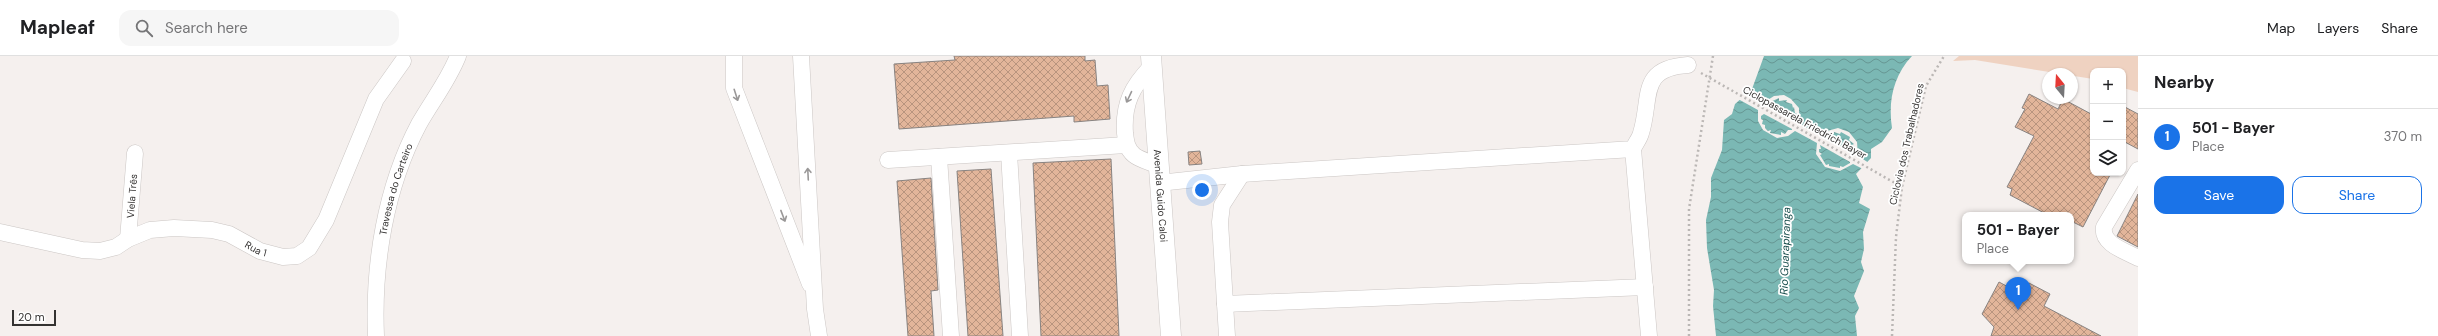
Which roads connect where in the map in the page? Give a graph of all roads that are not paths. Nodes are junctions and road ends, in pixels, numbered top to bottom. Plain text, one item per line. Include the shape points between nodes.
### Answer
1 (458, 56) edge
2 (734, 56) edge
3 (801, 56) edge
4 (403, 61) dead end
5 (1152, 61) edge
6 (1688, 65) dead end
7 (1126, 145) junction
8 (1633, 150) junction
9 (135, 153) dead end
10 (1009, 153) junction
11 (939, 157) junction
12 (888, 160) dead end
13 (2138, 170) edge
14 (1158, 174) junction
15 (1242, 174) junction
16 (0, 232) edge
17 (128, 239) junction
18 (2138, 258) edge
19 (1645, 286) junction
20 (815, 296) junction
21 (1225, 304) junction
22 (376, 336) edge
23 (819, 336) edge
24 (951, 336) edge
25 (1020, 336) edge
26 (1171, 336) edge
27 (1227, 336) edge
28 (1649, 336) edge

1 - 22 street, Travessa do Carteiro via 404,156 395,184 385,220 377,277
2 -> 20 street via 734,88 743,116
20 -> 3 street
4 - 17 street, Rua 1 via 376,99 326,220 309,248 296,256 283,257 260,250 229,234 174,228 150,230
5 -> 7 street via 1127,100 1124,121
5 - 14 main road, Avenida Guido Caloi
6 - 8 street via 1667,68 1654,78 1645,101 1641,133
7 - 10 street
7 - 14 street via 1135,156
8 - 15 street
8 - 19 street
9 - 17 street, Viela Três
10 - 11 street
10 - 25 street
11 - 12 street
11 - 24 street
13 - 18 street via 2104,227 2103,234 2106,240
14 - 15 street
14 - 26 main road, Avenida Guido Caloi
15 - 21 street via 1222,205 1220,222
16 - 17 street, Rua 1 via 82,250 100,251 116,247
19 - 21 street
19 - 28 street
20 - 23 street
21 - 27 street

